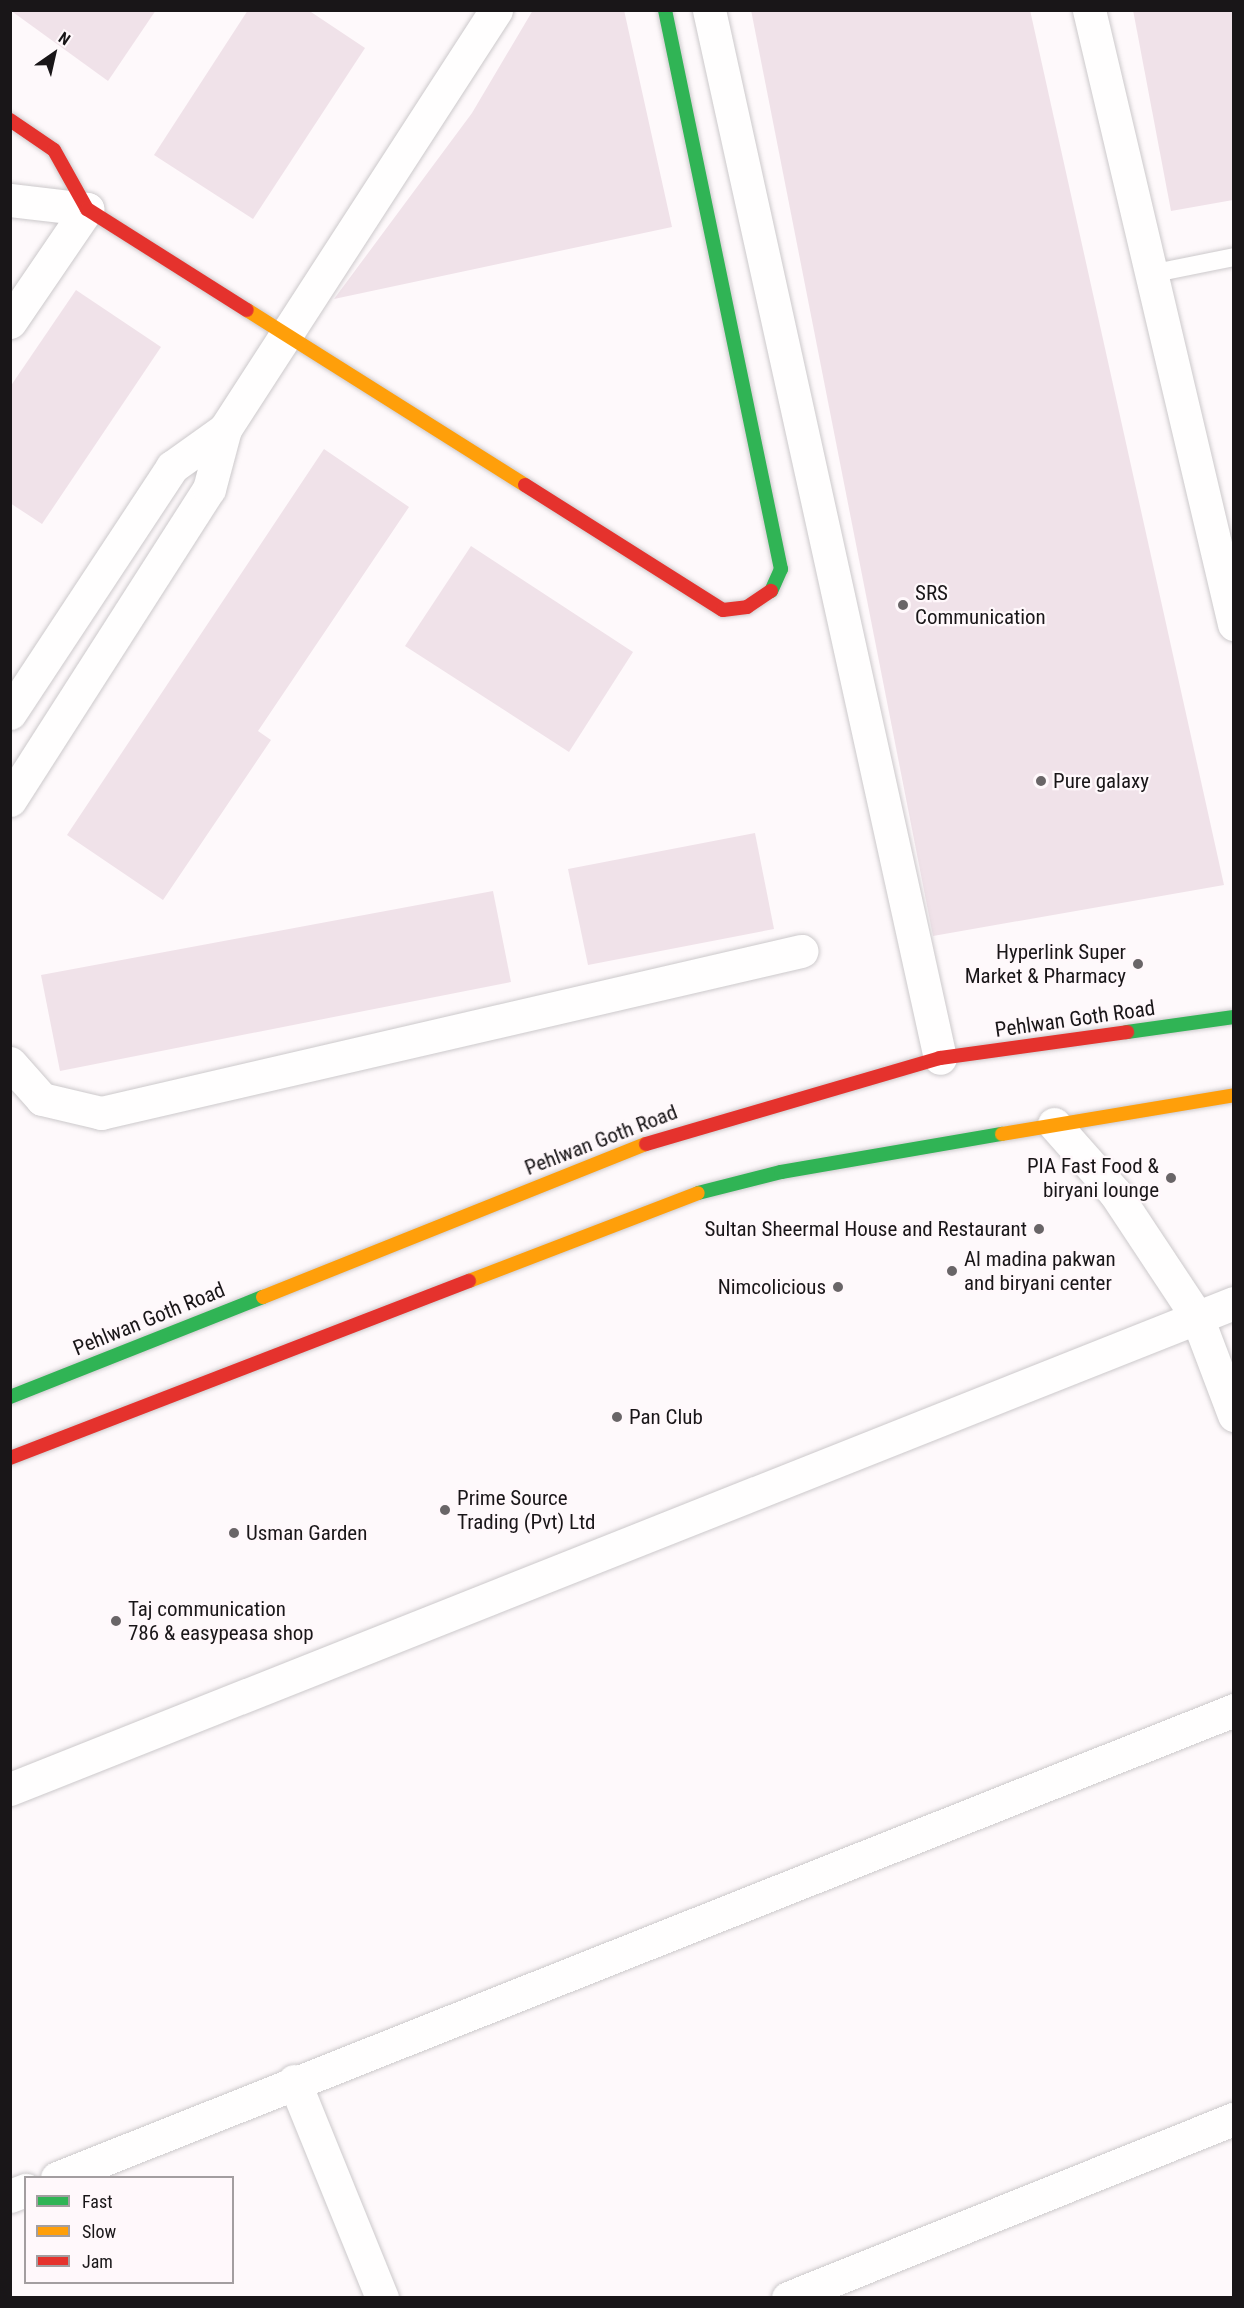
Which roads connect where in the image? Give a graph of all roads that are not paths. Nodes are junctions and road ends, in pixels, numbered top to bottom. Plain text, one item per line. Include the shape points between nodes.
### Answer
1 (496, 10) edge
2 (665, 10) edge
3 (709, 10) edge
4 (1089, 10) edge
5 (10, 120) edge
6 (10, 200) edge
7 (87, 209) junction
8 (1233, 257) edge
9 (1155, 273) junction
10 (10, 322) edge
11 (283, 335) junction
12 (225, 429) junction
13 (1233, 624) edge
14 (10, 713) edge
15 (10, 800) edge
16 (801, 951) dead end
17 (1233, 1017) edge
18 (940, 1058) junction
19 (10, 1063) edge
20 (1233, 1095) edge
21 (1054, 1124) junction
22 (1233, 1303) edge
23 (1197, 1317) junction
24 (10, 1397) edge
25 (1233, 1415) edge
26 (10, 1458) edge
27 (1233, 1710) edge
28 (10, 1789) edge
29 (294, 2082) junction
30 (1233, 2119) edge
31 (62, 2176) edge
32 (382, 2298) edge
33 (788, 2298) edge

1 - 11 street
2 - 11 main road via 781,569 768,597 723,610
3 - 18 street
4 - 9 street
5 - 7 main road via 54,150
6 - 7 street
7 - 10 street
7 - 11 main road
8 - 9 lane
9 - 13 street
11 - 12 street
12 - 14 street via 172,467
12 - 15 street via 210,489
16 - 19 street via 101,1113 42,1099
17 - 18 main road, Pehlwan Goth Road
18 - 24 main road, Pehlwan Goth Road via 685,1129
20 - 21 main road
21 - 23 street via 1115,1193
21 - 26 main road via 781,1172 696,1194
22 - 23 street
23 - 25 street
23 - 28 street
27 - 29 street
29 - 31 street
29 - 32 street
30 - 33 street

